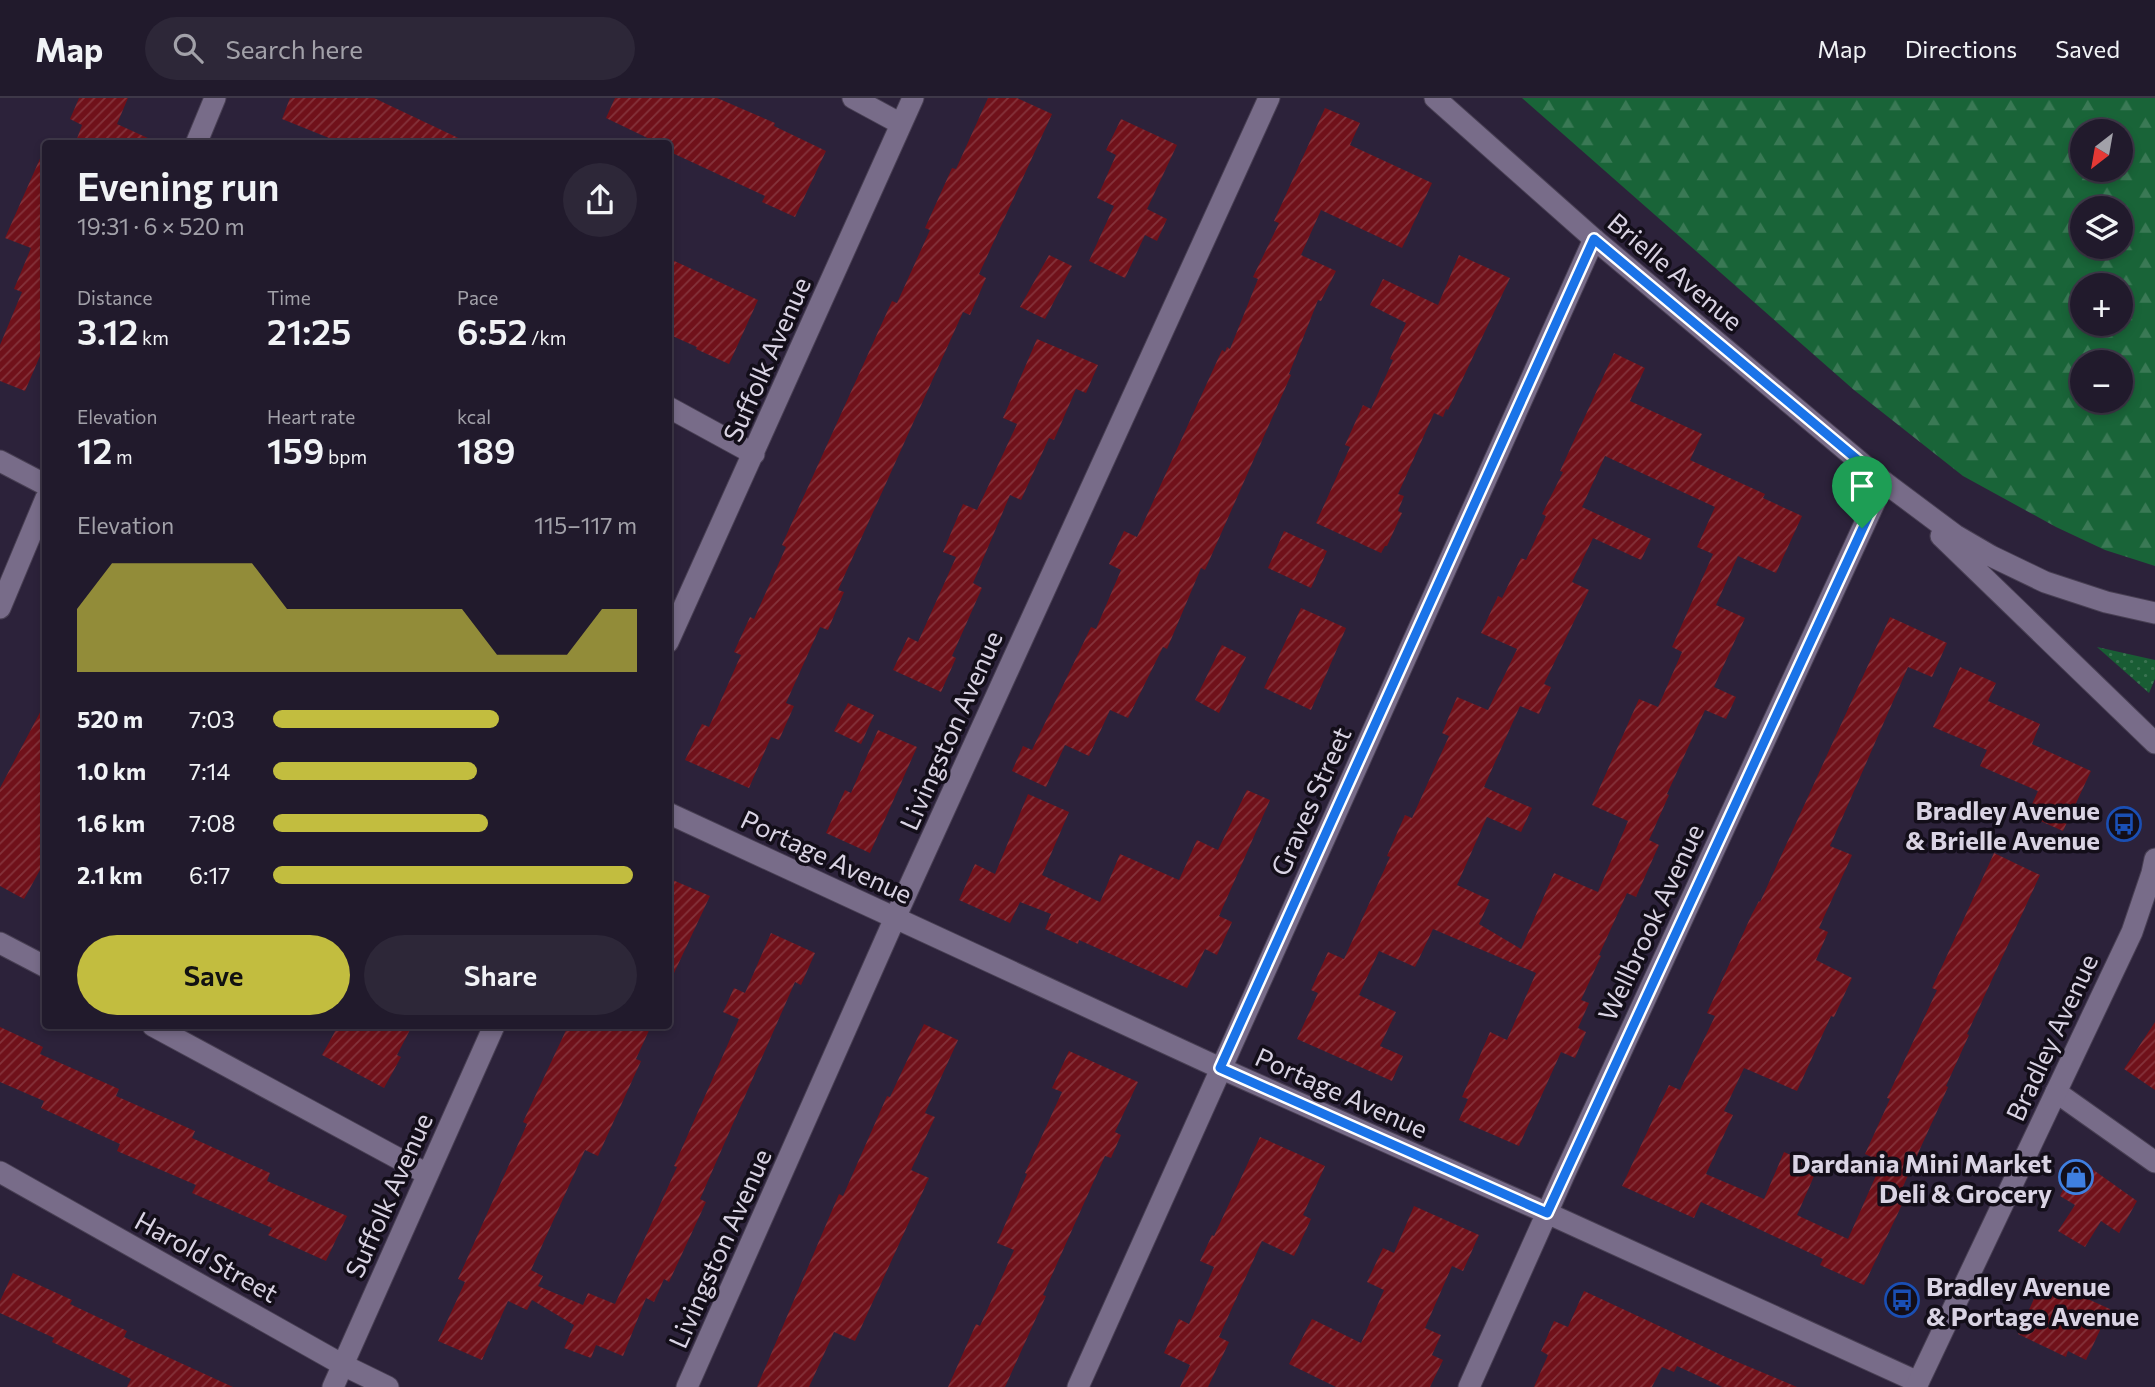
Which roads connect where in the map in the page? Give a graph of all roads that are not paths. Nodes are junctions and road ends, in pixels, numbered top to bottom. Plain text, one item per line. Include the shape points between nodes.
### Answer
1 (215, 98) edge
2 (853, 98) edge
3 (913, 98) edge
4 (1269, 98) edge
5 (1435, 98) edge
6 (901, 124) junction
7 (198, 140) edge
8 (1594, 239) junction
9 (672, 409) edge
10 (754, 454) junction
11 (0, 461) edge
12 (1884, 482) junction
13 (42, 483) edge
14 (42, 508) edge
15 (0, 608) edge
16 (2155, 613) edge
17 (672, 633) edge
18 (2155, 743) edge
19 (672, 815) edge
20 (2155, 859) edge
21 (895, 918) junction
22 (0, 943) edge
23 (42, 965) edge
24 (159, 1029) edge
25 (494, 1029) edge
26 (1220, 1068) junction
27 (2056, 1092) junction
28 (2155, 1161) edge
29 (0, 1172) edge
30 (427, 1174) junction
31 (1547, 1213) junction
32 (343, 1365) junction
33 (1917, 1385) edge
34 (333, 1387) edge
35 (388, 1387) edge
36 (687, 1387) edge
37 (1078, 1387) edge
38 (1469, 1387) edge

1 - 7 street
2 - 6 street
3 - 6 street, Suffolk Avenue
4 - 21 street, Livingston Avenue
5 - 8 street, Brielle Avenue
6 - 10 street, Suffolk Avenue
8 - 12 street, Brielle Avenue
8 - 26 street, Graves Street
9 - 10 street
10 - 17 street, Suffolk Avenue
11 - 13 street
12 - 16 street, Brielle Avenue via 1991,556 2045,582
12 - 18 street, Brielle Avenue
12 - 31 street, Wellbrook Avenue
14 - 15 street
19 - 21 street, Portage Avenue
20 - 27 street, Bradley Avenue via 2132,932
21 - 26 street, Portage Avenue
21 - 36 street, Livingston Avenue
22 - 23 street
24 - 30 street
25 - 30 street, Suffolk Avenue
26 - 31 street, Portage Avenue
26 - 37 street, Graves Street
27 - 28 street
27 - 33 street, Bradley Avenue
29 - 32 street, Harold Street
30 - 32 street, Suffolk Avenue
31 - 33 street, Portage Avenue
31 - 38 street, Wellbrook Avenue
32 - 34 street, Suffolk Avenue
32 - 35 street, Harold Street

